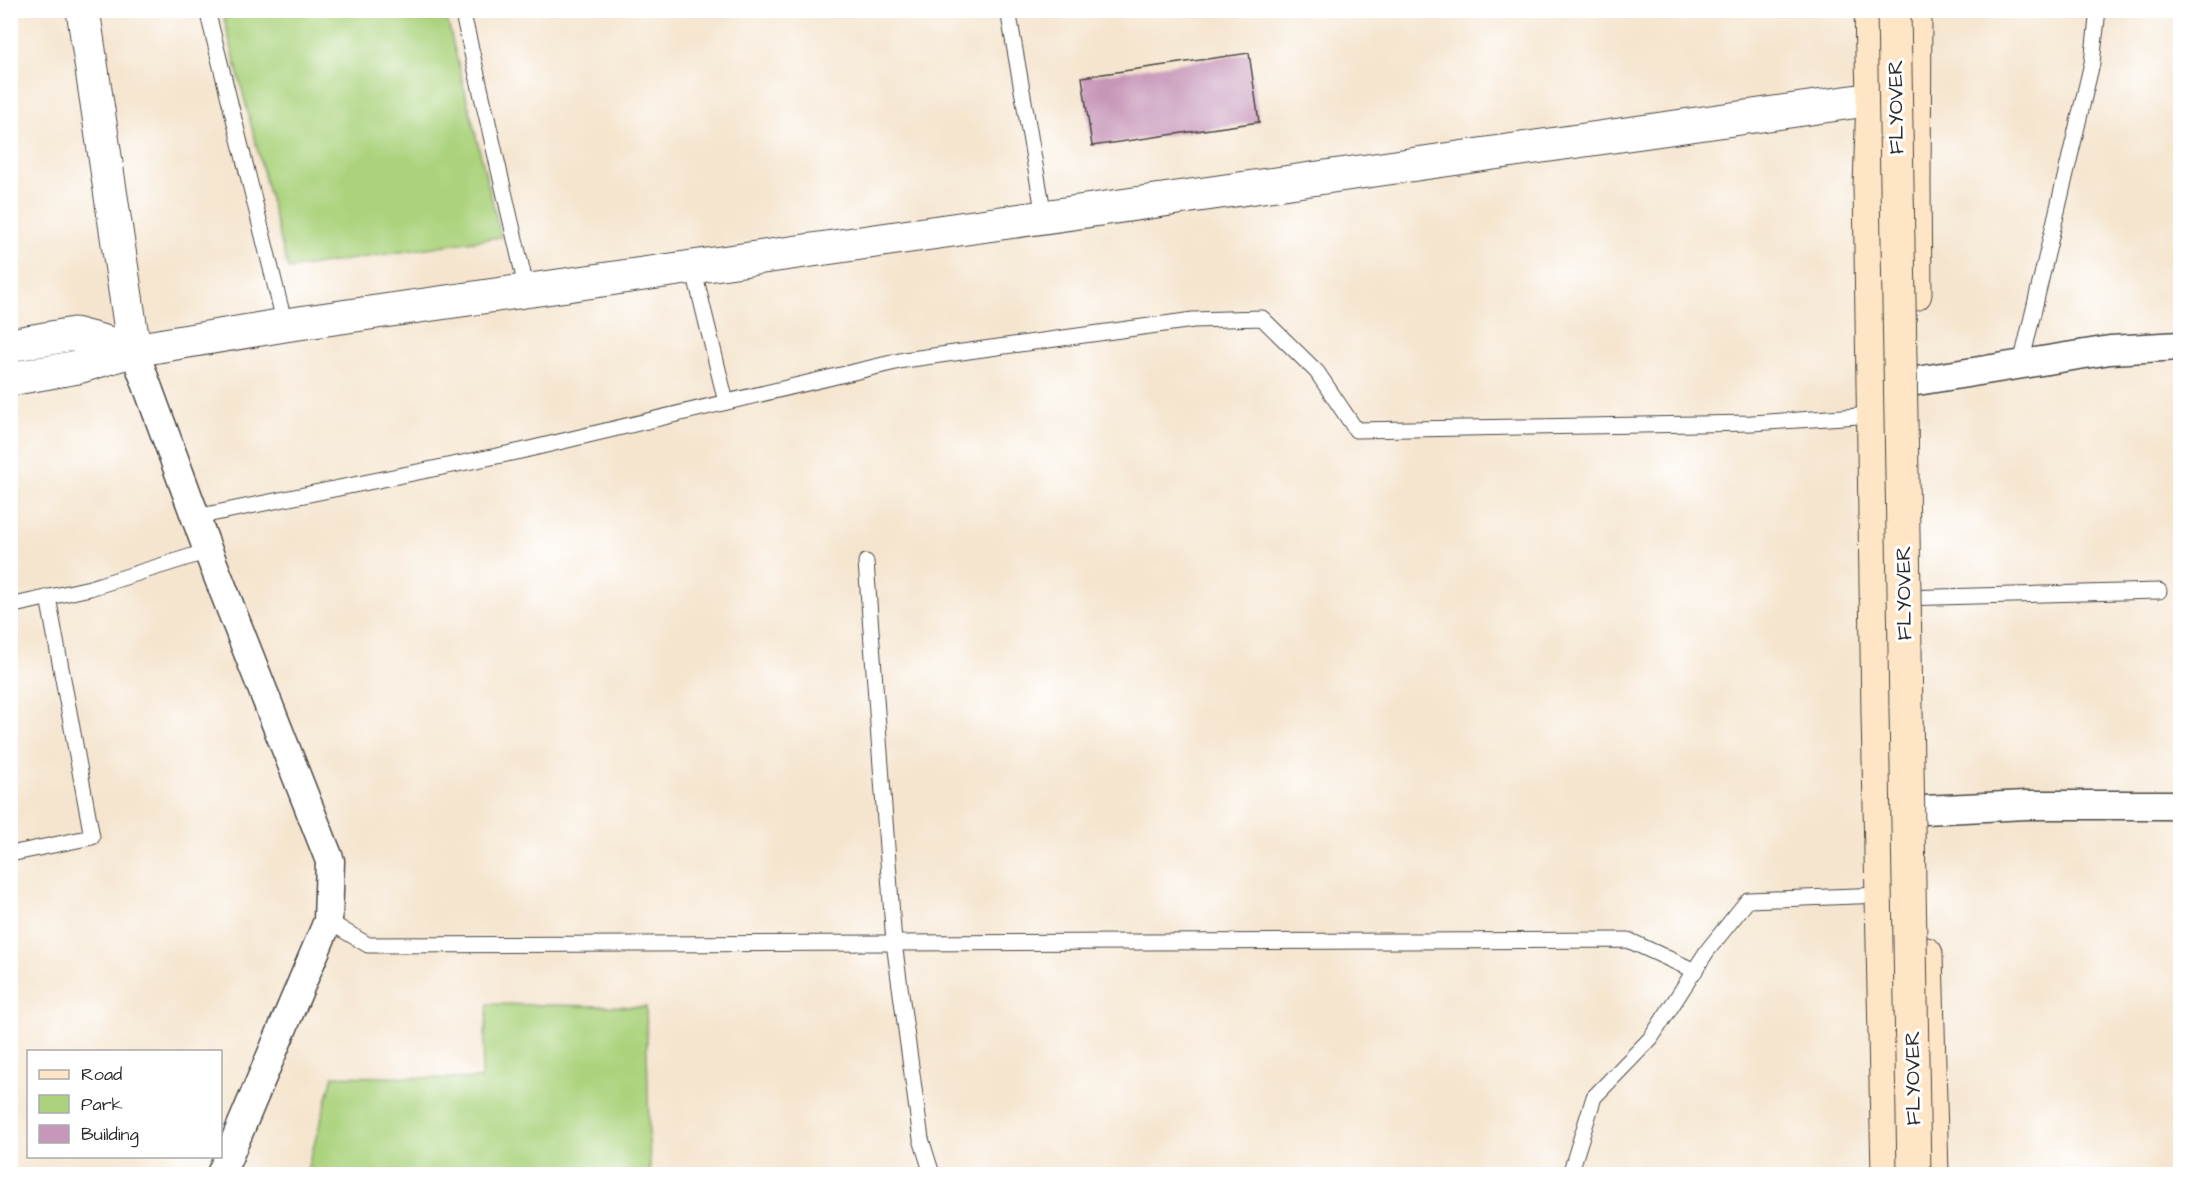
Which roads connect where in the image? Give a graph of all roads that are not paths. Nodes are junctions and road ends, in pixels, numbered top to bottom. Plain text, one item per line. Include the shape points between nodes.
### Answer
1 (83, 10) edge
2 (207, 10) edge
3 (462, 10) edge
4 (1008, 10) edge
5 (1871, 10) edge
6 (1894, 10) edge
7 (1915, 10) edge
8 (2098, 10) edge
9 (1916, 92) junction
10 (1873, 99) junction
11 (1044, 216) junction
12 (693, 267) junction
13 (527, 291) junction
14 (285, 326) junction
15 (10, 345) edge
16 (2181, 346) edge
17 (134, 350) junction
18 (2021, 364) junction
19 (10, 379) edge
20 (1917, 381) junction
21 (726, 402) junction
22 (1874, 415) junction
23 (196, 517) junction
24 (208, 551) junction
25 (866, 562) dead end
26 (2159, 591) dead end
27 (48, 597) junction
28 (1876, 598) junction
29 (1920, 598) junction
30 (10, 606) edge
31 (2181, 805) edge
32 (1924, 810) junction
33 (10, 854) edge
34 (1882, 895) junction
35 (328, 921) junction
36 (894, 943) junction
37 (1695, 971) junction
38 (221, 1174) edge
39 (932, 1174) edge
40 (1570, 1174) edge
41 (1888, 1174) edge
42 (1914, 1174) edge
43 (1932, 1174) edge

1 - 17 street
2 - 14 lane
3 - 13 lane
4 - 11 lane
5 - 10 main road
6 - 42 main road, FLYOVER, bridge
7 - 9 main road
8 - 18 lane via 2092,63
9 - 10 street
9 - 20 main road
10 - 11 street
10 - 22 main road via 1870,185
11 - 12 street
12 - 13 street
12 - 21 lane
13 - 14 street
14 - 17 street
15 - 17 street via 74,334
16 - 18 street via 2110,350
17 - 19 street via 78,367
17 - 23 street
18 - 20 street
20 - 29 main road
21 - 22 lane via 904,360 1193,320 1263,318 1317,372 1356,430 1752,423
21 - 23 lane via 521,451
22 - 28 main road
23 - 24 street
24 - 27 lane
24 - 35 street via 330,861
25 - 36 lane
26 - 29 lane
27 - 30 lane
27 - 33 lane via 92,837
28 - 29 lane
28 - 34 main road
29 - 32 main road
31 - 32 street via 2026,805
32 - 43 main road
34 - 37 lane via 1748,900
34 - 41 main road
35 - 36 lane via 368,945
35 - 38 street
36 - 37 lane via 1628,940
36 - 39 lane via 921,1139
37 - 40 lane via 1651,1038 1594,1097

